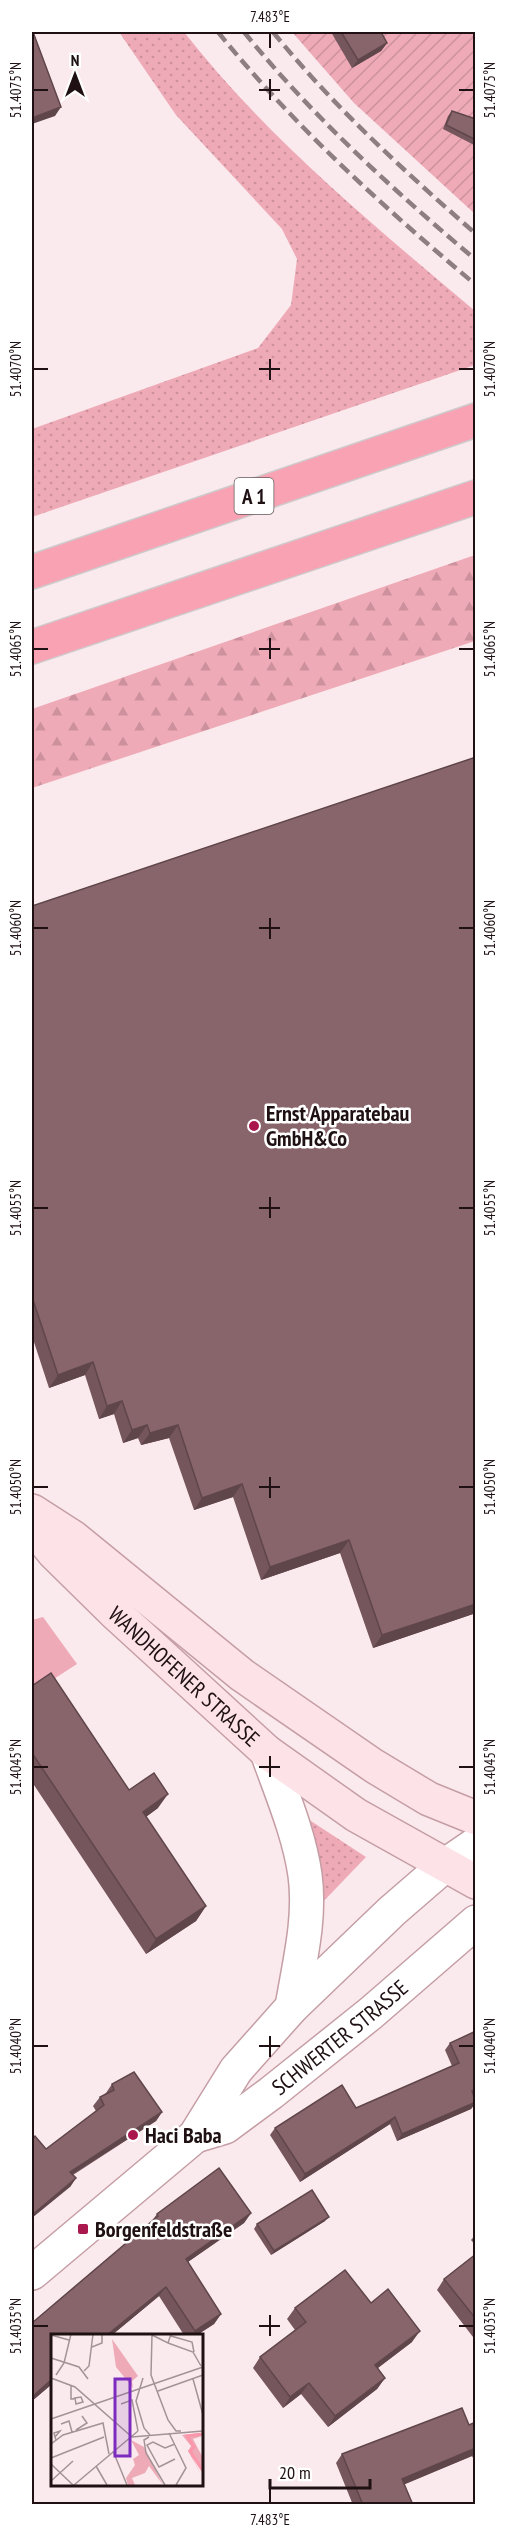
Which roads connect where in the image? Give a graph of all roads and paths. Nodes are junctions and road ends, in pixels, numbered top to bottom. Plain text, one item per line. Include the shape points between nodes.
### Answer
1 (476, 420) edge
2 (476, 497) edge
3 (32, 572) edge
4 (32, 647) edge
5 (32, 1510) edge
6 (32, 1526) edge
7 (267, 1752) junction
8 (476, 1818) edge
9 (476, 1844) edge
10 (444, 1866) junction
11 (476, 1882) edge
12 (476, 1922) edge
13 (292, 2007) junction
14 (195, 2136) junction
15 (32, 2272) edge

1 - 3 highway, A 1
2 - 4 highway
5 - 8 main road, WANDHOFENER STRASSE via 74,1538 242,1675 383,1771 429,1799
6 - 7 main road, WANDHOFENER STRASSE via 114,1612
7 - 10 main road, WANDHOFENER STRASSE via 356,1815
7 - 13 street via 304,1874 305,1926
9 - 10 street, SCHWERTER STRASSE
10 - 11 main road, WANDHOFENER STRASSE
10 - 13 street, SCHWERTER STRASSE
12 - 14 street, SCHWERTER STRASSE via 271,2093 225,2127
13 - 14 street, SCHWERTER STRASSE via 236,2070
14 - 15 street, SCHWERTER STRASSE

